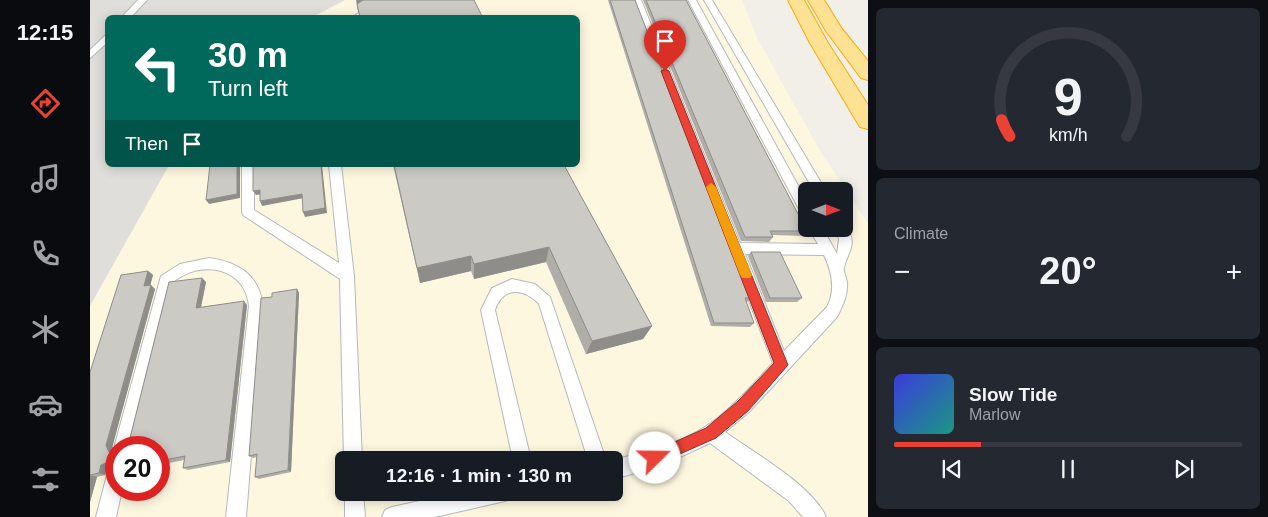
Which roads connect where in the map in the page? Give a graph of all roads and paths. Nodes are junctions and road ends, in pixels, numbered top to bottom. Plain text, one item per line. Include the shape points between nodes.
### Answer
1 (143, 0) edge
2 (385, 0) edge
3 (637, 0) edge
4 (692, 0) edge
5 (708, 0) edge
6 (796, 0) edge
7 (816, 0) edge
8 (128, 15) edge
9 (360, 15) edge
10 (105, 39) edge
11 (90, 54) edge
12 (868, 74) edge
13 (868, 122) edge
14 (248, 167) edge
15 (335, 167) edge
16 (815, 182) edge
17 (798, 196) edge
18 (821, 238) edge
19 (844, 238) edge
20 (736, 248) junction
21 (827, 250) junction
22 (836, 267) junction
23 (347, 276) junction
24 (782, 365) junction
25 (711, 433) junction
26 (126, 436) edge
27 (353, 451) edge
28 (520, 451) edge
29 (595, 451) edge
30 (623, 467) edge
31 (110, 501) edge
32 (354, 501) edge
33 (464, 501) edge
34 (106, 517) edge
35 (236, 517) edge
36 (355, 517) edge
37 (392, 517) edge
38 (816, 517) edge

1 - 8 lane
2 - 9 lane
3 - 20 lane
4 - 17 lane
5 - 16 lane
6 - 13 highway
7 - 12 highway
10 - 11 lane
14 - 23 lane via 248,212
15 - 23 lane
18 - 21 lane
19 - 22 lane via 846,249
20 - 21 lane
20 - 24 lane
21 - 22 lane
22 - 24 lane via 840,281 838,303
23 - 27 lane
24 - 25 lane via 743,406
25 - 30 lane via 671,452
25 - 38 lane via 796,494
26 - 35 lane via 166,280 178,269 193,265 218,266 242,276 255,294 256,306
28 - 29 lane via 488,310 494,293 511,284 531,288 545,301
31 - 34 lane
32 - 36 lane
33 - 37 lane

